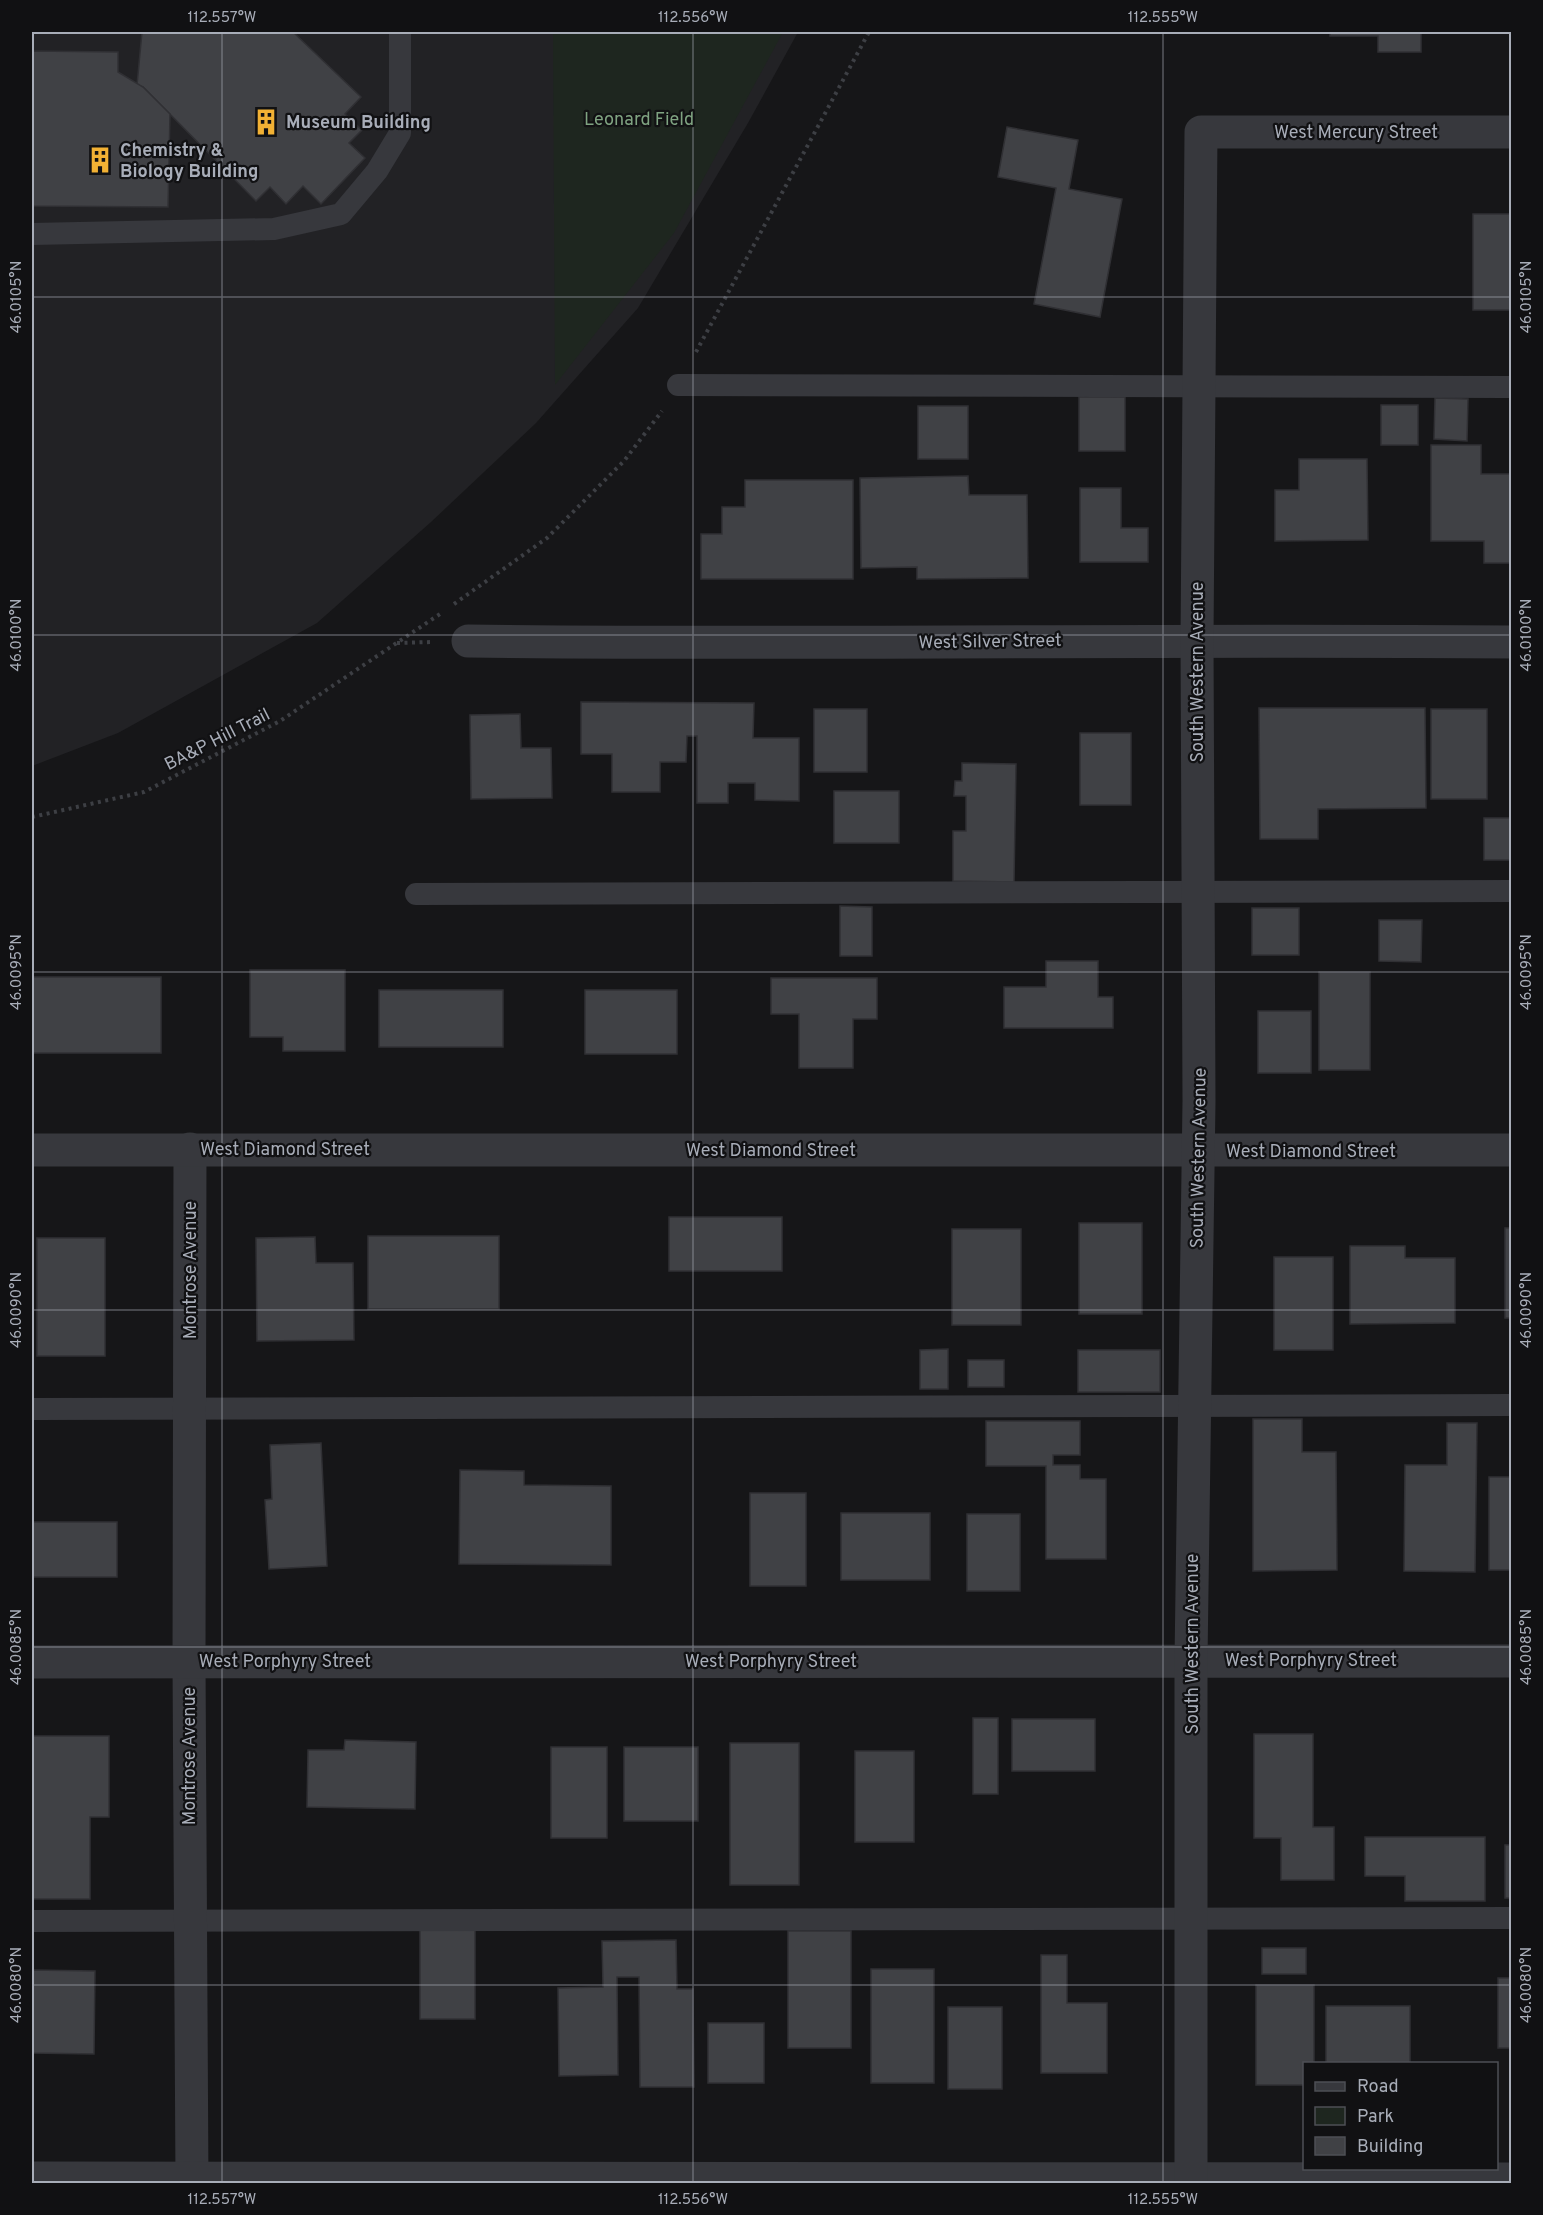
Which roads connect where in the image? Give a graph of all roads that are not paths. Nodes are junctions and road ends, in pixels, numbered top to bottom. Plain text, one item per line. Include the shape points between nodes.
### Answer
1 (400, 32) edge
2 (1201, 132) joint
3 (1512, 132) edge
4 (32, 234) edge
5 (678, 385) dead end
6 (1199, 387) junction
7 (1512, 387) edge
8 (1197, 640) junction
9 (468, 641) dead end
10 (1512, 642) edge
11 (1198, 891) junction
12 (1512, 891) edge
13 (416, 894) dead end
14 (190, 1149) junction
15 (32, 1150) edge
16 (1512, 1150) edge
17 (1199, 1151) junction
18 (1512, 1405) edge
19 (1195, 1406) junction
20 (189, 1408) junction
21 (32, 1409) edge
22 (1191, 1660) junction
23 (1512, 1661) edge
24 (32, 1662) edge
25 (189, 1662) junction
26 (1191, 1917) junction
27 (1512, 1918) edge
28 (32, 1921) edge
29 (190, 1921) junction
30 (32, 2178) edge
31 (1512, 2179) edge
32 (192, 2182) edge
33 (1191, 2182) edge

1 - 4 lane via 400,133 377,171 340,214 274,229
2 - 3 street, West Mercury Street
2 - 6 street, South Western Avenue
5 - 6 lane
6 - 7 lane
6 - 8 street, South Western Avenue
8 - 9 street, West Silver Street via 747,644
8 - 10 street, West Silver Street
8 - 11 street, South Western Avenue
11 - 12 lane
11 - 13 lane
11 - 17 street, South Western Avenue
14 - 15 street, West Diamond Street
14 - 17 street, West Diamond Street
14 - 20 street, Montrose Avenue
16 - 17 street, West Diamond Street
17 - 19 street, South Western Avenue
18 - 19 lane
19 - 20 lane
19 - 22 street, South Western Avenue
20 - 21 lane
20 - 25 street, Montrose Avenue
22 - 23 street, West Porphyry Street
22 - 25 street, West Porphyry Street
22 - 26 street, South Western Avenue
24 - 25 street, West Porphyry Street
25 - 29 street, Montrose Avenue
26 - 27 lane
26 - 29 lane
26 - 33 street, South Western Avenue
28 - 29 lane
29 - 32 street, Montrose Avenue
30 - 32 street
31 - 33 street
32 - 33 street

